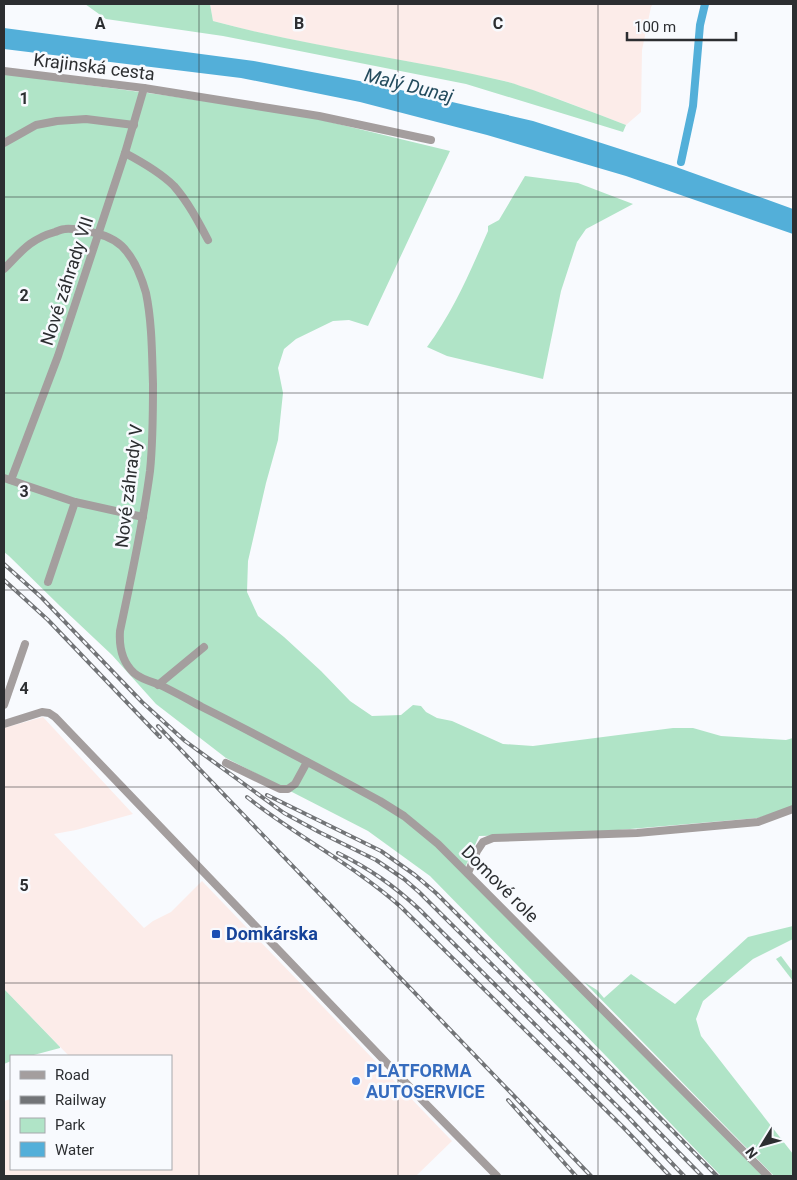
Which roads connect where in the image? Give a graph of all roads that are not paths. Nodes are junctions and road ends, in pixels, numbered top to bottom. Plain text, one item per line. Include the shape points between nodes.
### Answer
1 (4, 71) edge
2 (144, 88) junction
3 (134, 125) junction
4 (431, 140) dead end
5 (4, 143) edge
6 (125, 153) junction
7 (98, 234) junction
8 (208, 240) dead end
9 (4, 269) edge
10 (7, 480) edge
11 (75, 502) junction
12 (143, 517) junction
13 (48, 582) dead end
14 (25, 644) dead end
15 (204, 647) dead end
16 (158, 685) junction
17 (4, 705) edge
18 (4, 724) edge
19 (307, 762) junction
20 (226, 763) dead end
21 (793, 809) edge
22 (468, 873) junction
23 (497, 1176) edge
24 (768, 1176) edge

1 - 2 street, Krajinská cesta
2 - 3 street, Nové záhrady VII
2 - 4 street, Krajinská cesta via 319,116
3 - 5 street via 86,119 57,121 36,125
3 - 6 street, Nové záhrady VII
6 - 7 street, Nové záhrady VII
6 - 8 street via 173,185 196,216
7 - 9 street, Nové záhrady V via 66,228 47,234 32,241
7 - 10 street, Nové záhrady VII via 58,356
7 - 12 street, Nové záhrady V via 111,238 128,253 146,293 152,347 153,429
10 - 11 street
11 - 12 street
11 - 13 street
12 - 16 street, Nové záhrady V via 120,645 132,670
14 - 17 street
15 - 16 street
16 - 19 street, Domové role
18 - 23 street via 42,712 55,716
19 - 20 street via 295,784 288,789
19 - 22 street, Domové role via 404,816
21 - 22 street via 758,822 637,833 493,838 483,842
22 - 24 street, Domové role

